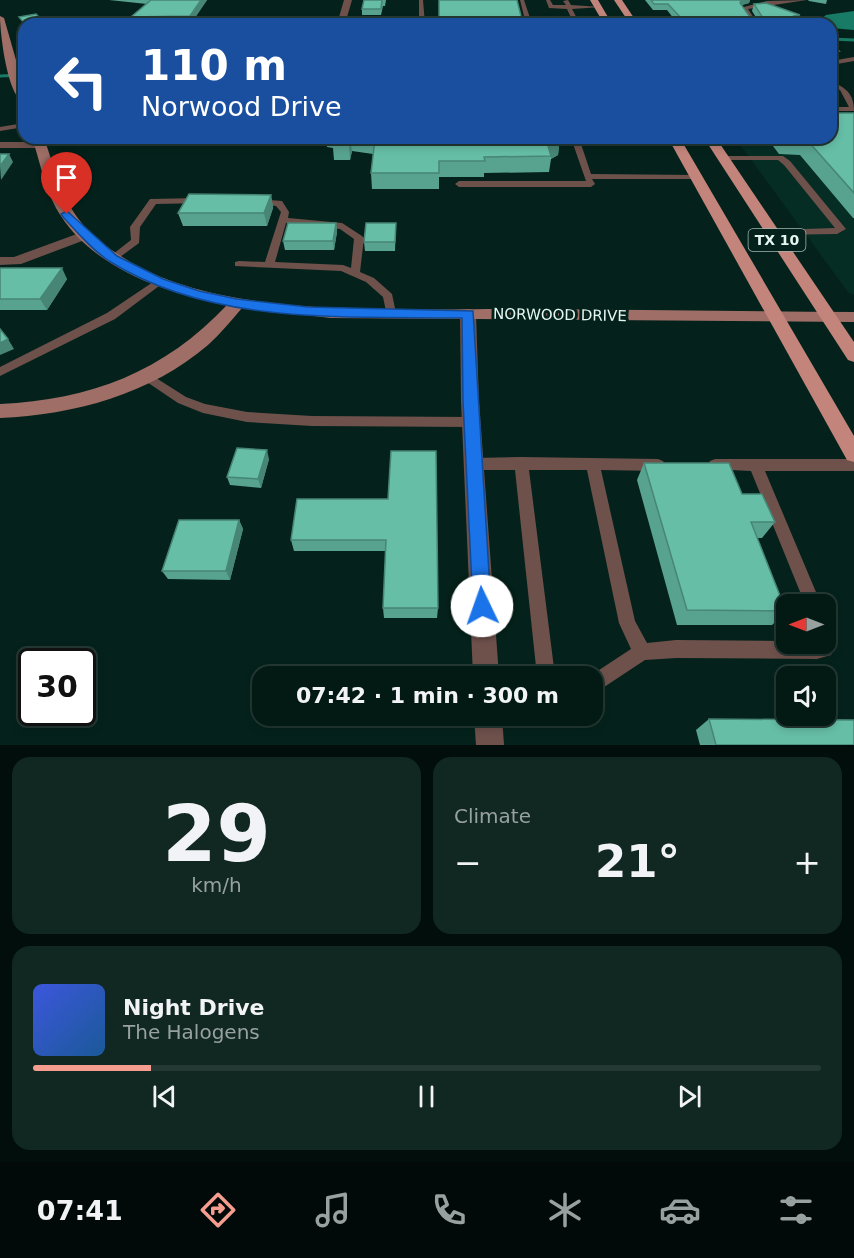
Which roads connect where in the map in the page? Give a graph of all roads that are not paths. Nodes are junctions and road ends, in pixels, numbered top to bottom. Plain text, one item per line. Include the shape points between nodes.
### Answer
1 (348, 0) edge
2 (421, 0) edge
3 (522, 0) edge
4 (548, 0) edge
5 (566, 0) edge
6 (618, 0) edge
7 (803, 0) edge
8 (596, 4) edge
9 (569, 7) junction
10 (0, 18) edge
11 (343, 18) edge
12 (422, 18) edge
13 (527, 18) edge
14 (574, 18) edge
15 (604, 18) edge
16 (630, 18) edge
17 (749, 18) edge
18 (854, 59) edge
19 (837, 62) edge
20 (18, 86) edge
21 (837, 86) edge
22 (837, 109) edge
23 (854, 109) edge
24 (18, 126) edge
25 (0, 129) edge
26 (18, 144) edge
27 (41, 144) edge
28 (577, 144) edge
29 (678, 144) edge
30 (714, 144) edge
31 (0, 145) edge
32 (723, 158) junction
33 (588, 177) junction
34 (697, 177) junction
35 (459, 184) dead end
36 (215, 201) edge
37 (247, 202) edge
38 (282, 220) junction
39 (837, 231) junction
40 (854, 231) edge
41 (772, 233) junction
42 (85, 235) junction
43 (113, 258) junction
44 (0, 261) edge
45 (239, 264) dead end
46 (268, 265) junction
47 (355, 273) junction
48 (159, 281) junction
49 (237, 303) junction
50 (391, 313) junction
51 (468, 314) junction
52 (774, 317) junction
53 (828, 317) junction
54 (854, 317) edge
55 (854, 356) edge
56 (0, 372) edge
57 (145, 375) junction
58 (0, 411) edge
59 (472, 422) junction
60 (854, 454) edge
61 (521, 463) junction
62 (474, 464) junction
63 (594, 464) junction
64 (674, 465) edge
65 (696, 465) edge
66 (756, 465) junction
67 (854, 465) edge
68 (809, 594) edge
69 (776, 650) edge
70 (642, 652) junction
71 (485, 666) edge
72 (545, 666) edge
73 (603, 679) edge
74 (489, 726) edge
75 (490, 745) edge

1 - 11 street
2 - 12 lane
3 - 13 lane
4 - 9 lane via 551,7
5 - 9 lane
6 - 16 main road
7 - 17 street via 744,8
8 - 9 lane
8 - 15 main road
9 - 14 lane
10 - 20 main road
18 - 19 lane
21 - 23 lane via 843,89
22 - 23 lane
24 - 25 lane
26 - 31 street
27 - 42 main road, NORWOOD DRIVE via 58,198
28 - 33 lane
29 - 34 main road, TX 10
30 - 32 main road, TX 10
32 - 39 lane via 780,158 841,229
32 - 41 main road, TX 10
33 - 34 lane
33 - 35 lane via 591,184
34 - 52 main road, TX 10
36 - 43 lane via 153,201 135,227 136,240
37 - 38 lane via 279,202 285,212
38 - 46 lane
38 - 47 lane via 342,226 351,232 359,238
39 - 40 lane
39 - 41 lane
41 - 53 main road, TX 10
42 - 43 main road, NORWOOD DRIVE
42 - 44 street via 16,261
43 - 48 main road, NORWOOD DRIVE
45 - 46 lane
46 - 47 lane via 343,268
47 - 50 lane via 388,296
48 - 49 main road, NORWOOD DRIVE
48 - 56 lane via 111,316
49 - 50 main road, NORWOOD DRIVE via 331,313
49 - 57 main road via 196,346
50 - 51 main road, NORWOOD DRIVE
51 - 52 main road, NORWOOD DRIVE
51 - 59 street
52 - 53 main road, NORWOOD DRIVE
52 - 60 main road, TX 10
53 - 54 main road, NORWOOD DRIVE
53 - 55 main road, TX 10
57 - 58 main road via 82,402
57 - 59 lane via 182,400 247,417
59 - 62 street
61 - 62 lane
61 - 63 lane
61 - 72 lane
62 - 71 street
63 - 64 lane
63 - 70 lane via 627,623
65 - 66 lane
66 - 67 lane
66 - 68 lane
69 - 70 lane
70 - 73 lane
74 - 75 street

